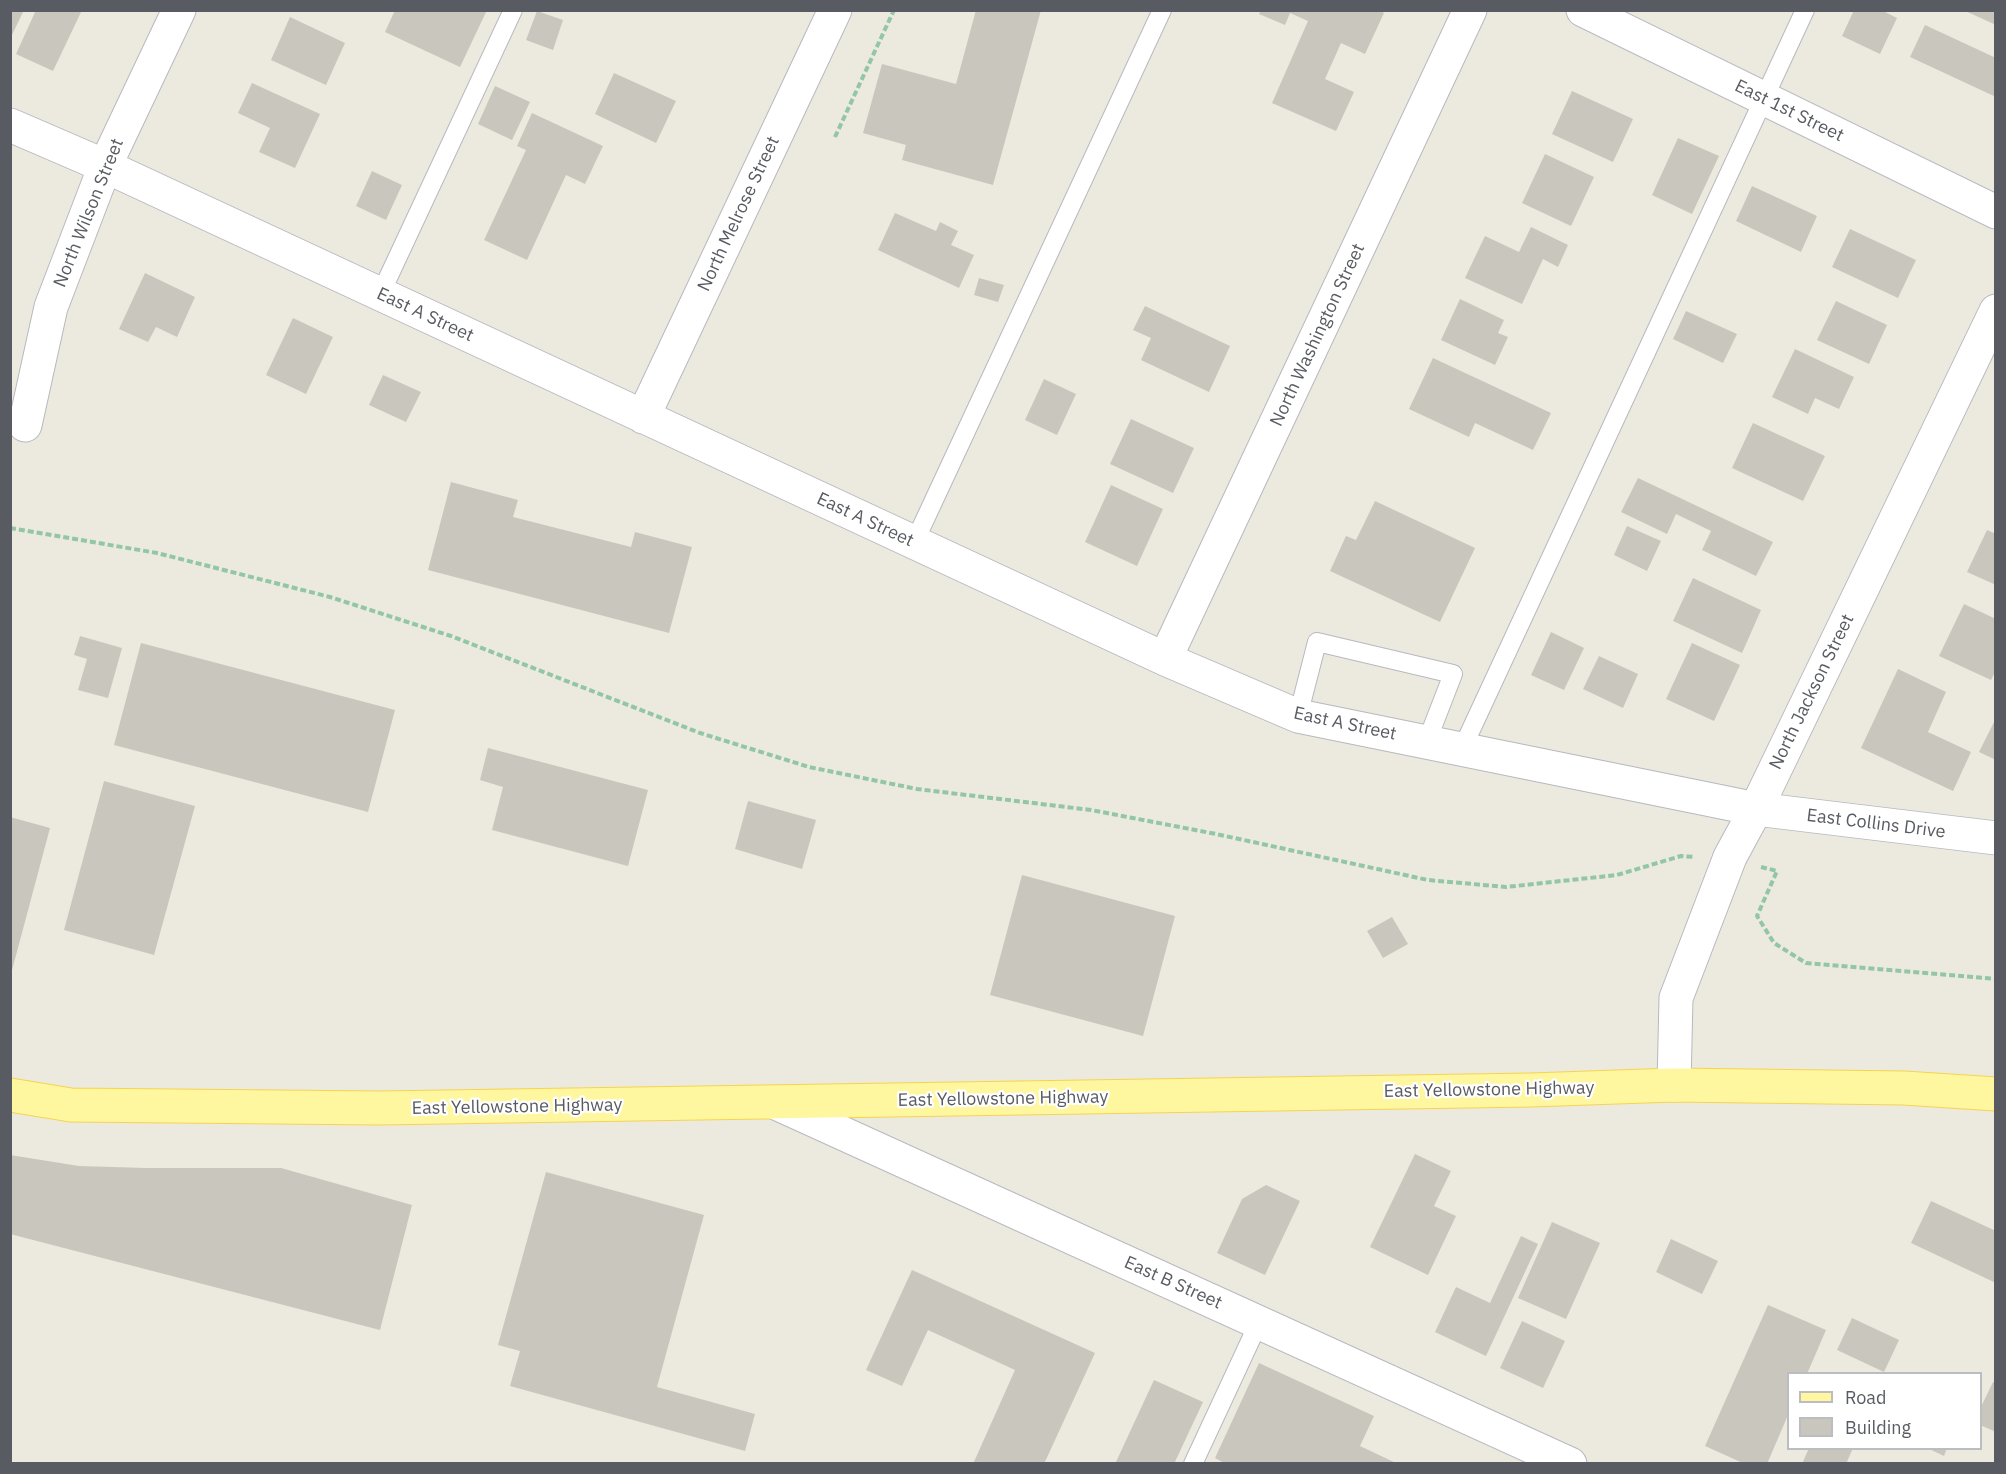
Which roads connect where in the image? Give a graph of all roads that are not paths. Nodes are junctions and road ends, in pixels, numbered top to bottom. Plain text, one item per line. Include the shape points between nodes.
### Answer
1 (179, 10) edge
2 (513, 10) edge
3 (835, 10) edge
4 (1162, 10) edge
5 (1470, 10) edge
6 (1583, 10) edge
7 (1805, 10) edge
8 (1764, 99) junction
9 (10, 125) edge
10 (105, 166) junction
11 (1995, 212) edge
12 (380, 295) junction
13 (1995, 311) edge
14 (643, 417) junction
15 (25, 424) dead end
16 (914, 543) junction
17 (1165, 659) junction
18 (1298, 716) junction
19 (1427, 741) junction
20 (1462, 749) junction
21 (1756, 809) junction
22 (1995, 838) edge
23 (1674, 1085) junction
24 (1995, 1094) edge
25 (10, 1095) edge
26 (776, 1103) junction
27 (1259, 1322) junction
28 (1512, 1452) edge
29 (1193, 1464) edge
30 (1570, 1464) edge

1 - 10 street, North Wilson Street
2 - 12 lane
3 - 14 street, North Melrose Street
4 - 16 lane
5 - 17 street, North Washington Street
6 - 8 street, East 1st Street
7 - 8 lane
8 - 11 street, East 1st Street
8 - 20 lane
9 - 10 street, East A Street
10 - 12 street, East A Street
10 - 15 street, North Wilson Street via 51,307
12 - 14 street, East A Street
13 - 21 street, North Jackson Street
14 - 16 street, East A Street
16 - 17 street, East A Street
17 - 18 street, East A Street
18 - 19 street, East A Street
18 - 19 lane via 1317,642 1453,674
19 - 20 street, East A Street
20 - 21 street, East A Street
21 - 22 street, East Collins Drive
21 - 23 street, North Jackson Street via 1730,857 1676,998
23 - 24 main road, East Yellowstone Highway via 1904,1088
23 - 26 main road, East Yellowstone Highway
25 - 26 main road, East Yellowstone Highway via 71,1105 380,1108
26 - 27 street, East B Street
27 - 28 street, East B Street
27 - 29 lane
28 - 30 street, East B Street

